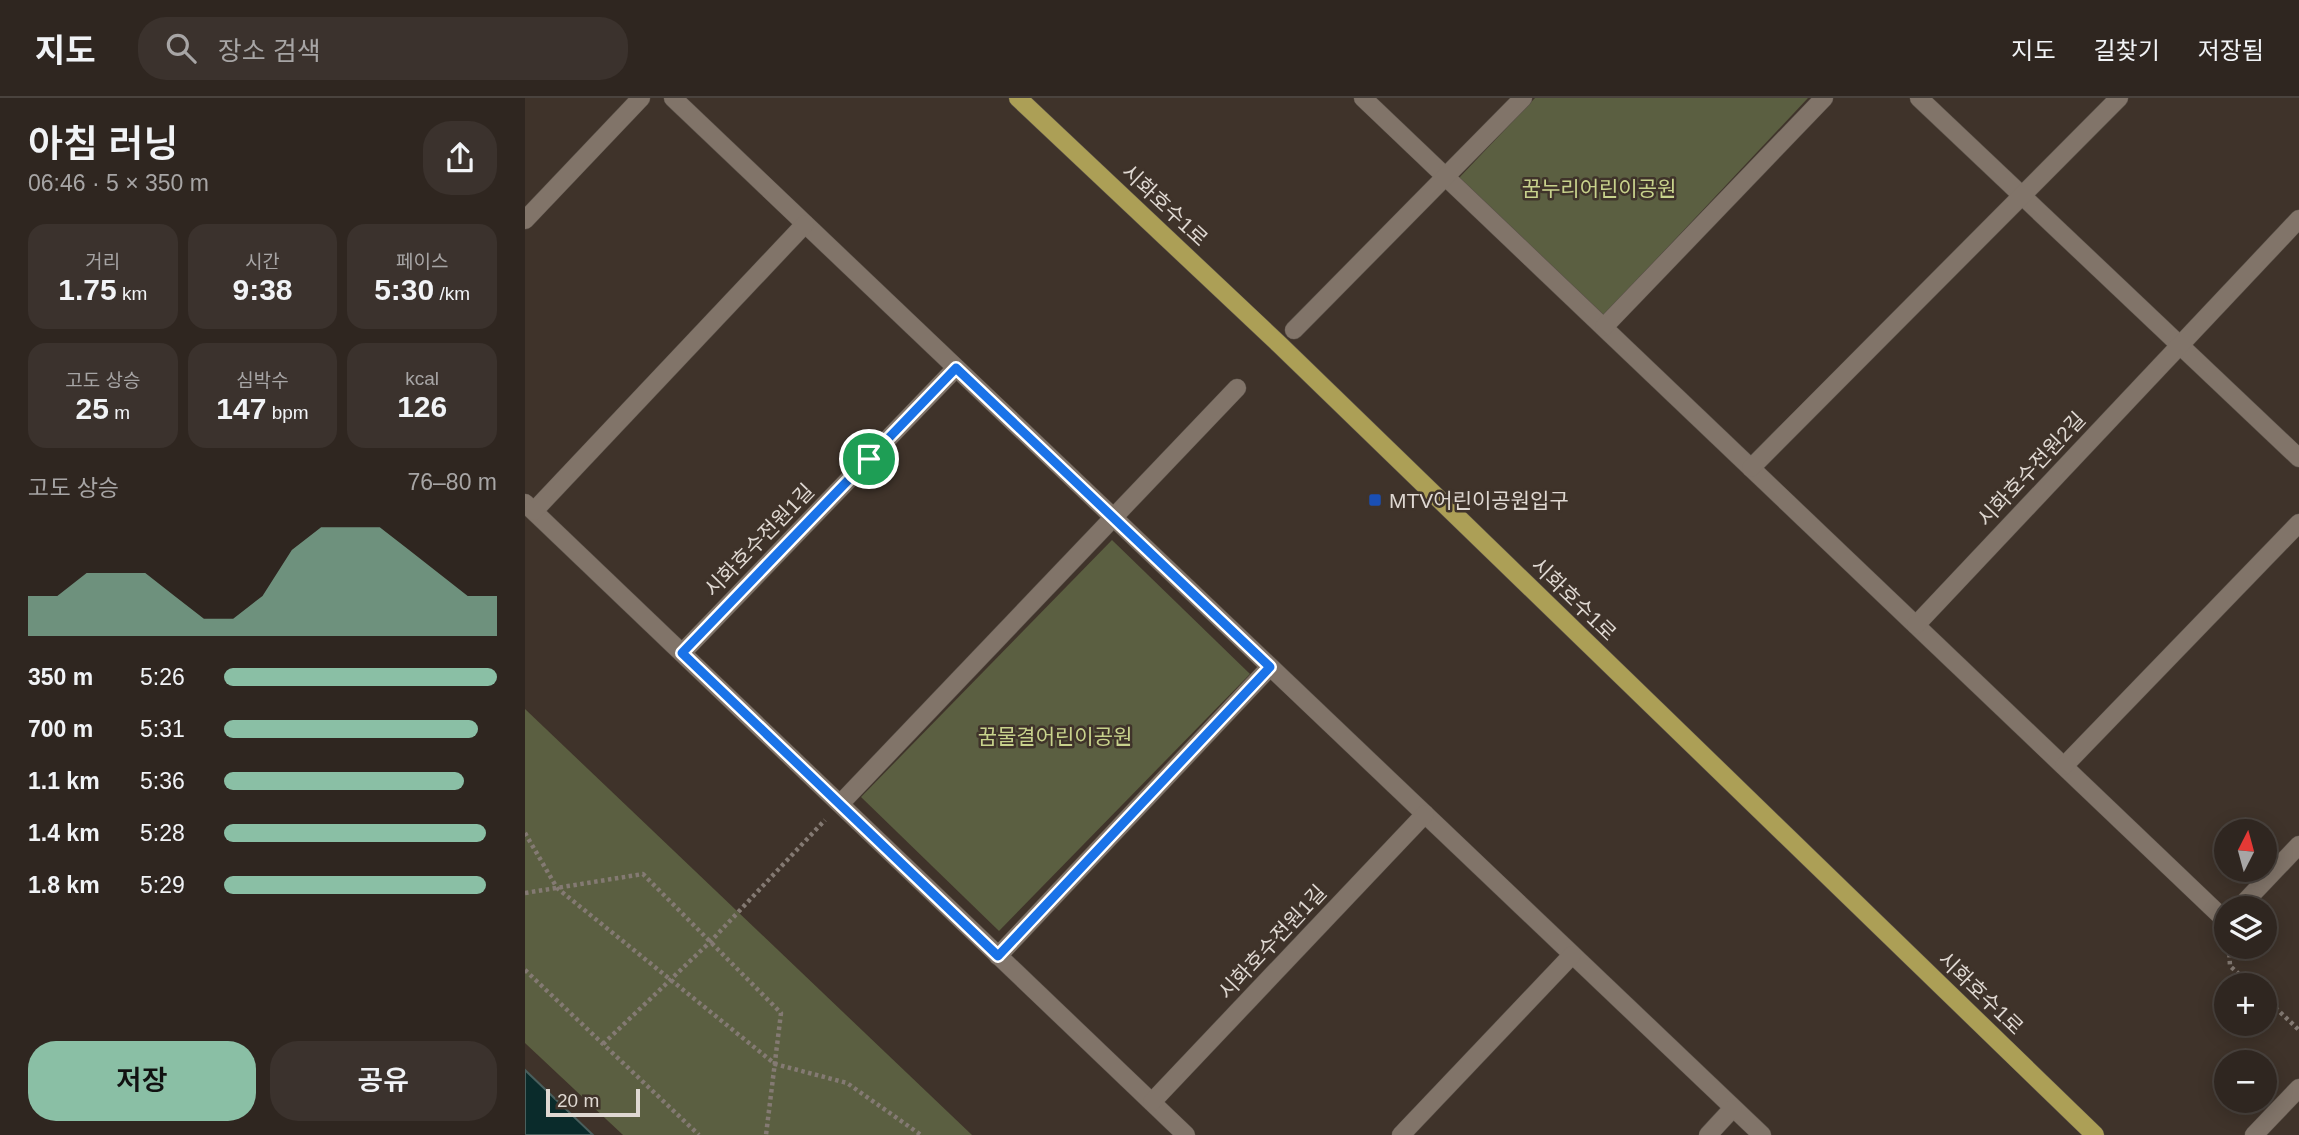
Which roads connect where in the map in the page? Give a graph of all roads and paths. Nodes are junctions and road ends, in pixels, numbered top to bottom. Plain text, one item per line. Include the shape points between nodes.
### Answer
1 (641, 98) edge
2 (673, 98) edge
3 (1019, 98) edge
4 (1363, 98) edge
5 (1523, 98) edge
6 (1824, 98) edge
7 (1919, 98) edge
8 (2119, 98) edge
9 (1447, 177) junction
10 (2022, 196) junction
11 (2299, 219) edge
12 (525, 220) edge
13 (805, 224) junction
14 (1604, 327) junction
15 (1294, 330) dead end
16 (2180, 345) junction
17 (956, 368) junction
18 (1237, 388) dead end
19 (2299, 458) edge
20 (1751, 468) junction
21 (529, 507) edge
22 (1112, 517) junction
23 (2299, 523) edge
24 (1916, 625) junction
25 (682, 653) junction
26 (1270, 667) junction
27 (2064, 766) junction
28 (840, 804) junction
29 (1425, 814) junction
30 (525, 833) edge
31 (2299, 845) edge
32 (557, 888) junction
33 (525, 892) edge
34 (2250, 896) edge
35 (2214, 910) edge
36 (710, 942) junction
37 (1572, 955) junction
38 (998, 956) junction
39 (525, 970) edge
40 (671, 980) junction
41 (2277, 1009) edge
42 (2299, 1030) edge
43 (603, 1044) junction
44 (775, 1064) junction
45 (2299, 1088) edge
46 (1152, 1102) junction
47 (1734, 1108) junction
48 (914, 1132) edge
49 (699, 1135) edge
50 (766, 1135) edge
51 (921, 1135) edge
52 (1186, 1135) edge
53 (1401, 1135) edge
54 (1708, 1135) edge
55 (1762, 1135) edge
56 (2095, 1135) edge
57 (2254, 1135) edge

1 - 12 street
2 - 13 street
3 - 56 main road, 시화호수1로
4 - 9 street
5 - 9 street
6 - 14 street
7 - 10 street
8 - 10 street
9 - 14 street
9 - 15 street
10 - 16 street
10 - 20 street
11 - 16 street, 시화호수전원2길
13 - 17 street
13 - 21 street
14 - 20 street
16 - 19 street
16 - 24 street, 시화호수전원2길
17 - 22 street
17 - 25 street, 시화호수전원1길
18 - 22 street
20 - 24 street
21 - 25 street
22 - 26 street
22 - 28 street
23 - 27 street
24 - 27 street
25 - 28 street
26 - 29 street
26 - 38 street
27 - 35 street
28 - 36 path
28 - 38 street
29 - 37 street
29 - 46 street, 시화호수전원1길
30 - 32 path
31 - 34 street
32 - 33 path
32 - 36 path via 643,874
32 - 40 path
36 - 40 path
36 - 44 path via 781,1013
37 - 47 street
37 - 53 street
38 - 46 street
39 - 43 path
40 - 43 path
40 - 44 path
41 - 42 path
43 - 49 path
44 - 48 path via 847,1083
44 - 50 path
45 - 57 street
46 - 52 street
47 - 54 street
47 - 55 street
48 - 51 path

